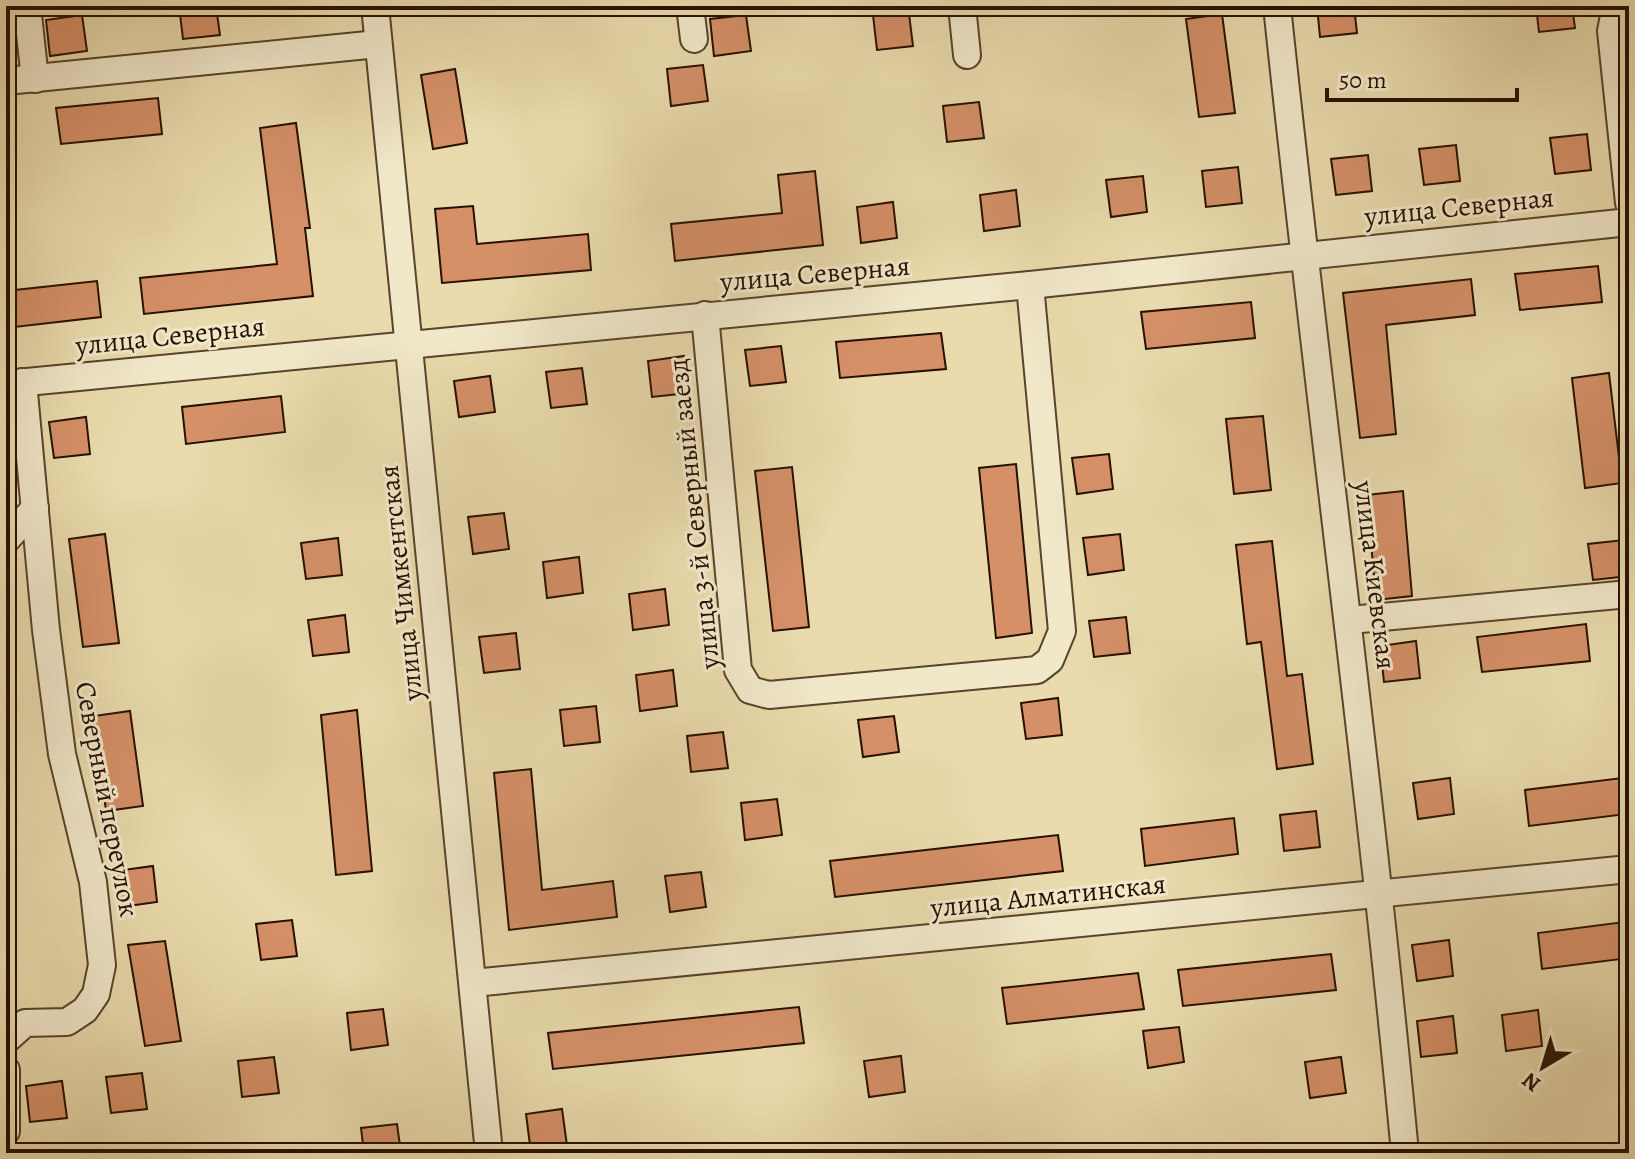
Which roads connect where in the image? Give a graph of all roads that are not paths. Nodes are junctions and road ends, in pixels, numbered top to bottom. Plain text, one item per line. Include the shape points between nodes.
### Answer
1 (27, 6) edge
2 (375, 6) edge
3 (690, 6) edge
4 (962, 6) edge
5 (1277, 6) edge
6 (1616, 6) edge
7 (694, 39) dead end
8 (378, 44) junction
9 (967, 55) dead end
10 (35, 79) junction
11 (6, 81) edge
12 (1629, 203) edge
13 (1629, 222) edge
14 (1303, 254) junction
15 (1030, 285) junction
16 (705, 315) junction
17 (409, 344) junction
18 (15, 383) edge
19 (35, 508) junction
20 (6, 540) edge
21 (1629, 594) edge
22 (1350, 620) junction
23 (1629, 869) edge
24 (1381, 895) junction
25 (473, 983) junction
26 (6, 1040) edge
27 (6, 1070) edge
28 (6, 1131) edge
29 (489, 1153) edge
30 (1405, 1153) edge

1 - 10 street
2 - 8 street, улица Чимкентская
3 - 7 street
4 - 9 street
5 - 14 street, улица Киевская
6 - 12 street via 1611,31
8 - 10 street
8 - 17 street, улица Чимкентская
10 - 11 street
13 - 14 street, улица Северная
14 - 15 street, улица Северная
14 - 22 street, улица Киевская
15 - 16 street, улица Северная
15 - 16 street, улица 3-й Северный заезд via 1062,631 1050,660 1037,670 769,695 750,690 738,670
16 - 17 street, улица Северная
17 - 18 street, улица Северная
17 - 25 street, улица Чимкентская
18 - 19 street, Северный переулок
19 - 20 street
19 - 26 street, Северный переулок via 62,754 93,882 102,965 96,994 85,1010 67,1022 25,1023
21 - 22 street
22 - 24 street, улица Киевская
23 - 24 street, улица Алматинская
24 - 25 street, улица Алматинская
24 - 30 street, улица Киевская
25 - 29 street, улица Чимкентская
27 - 28 street

